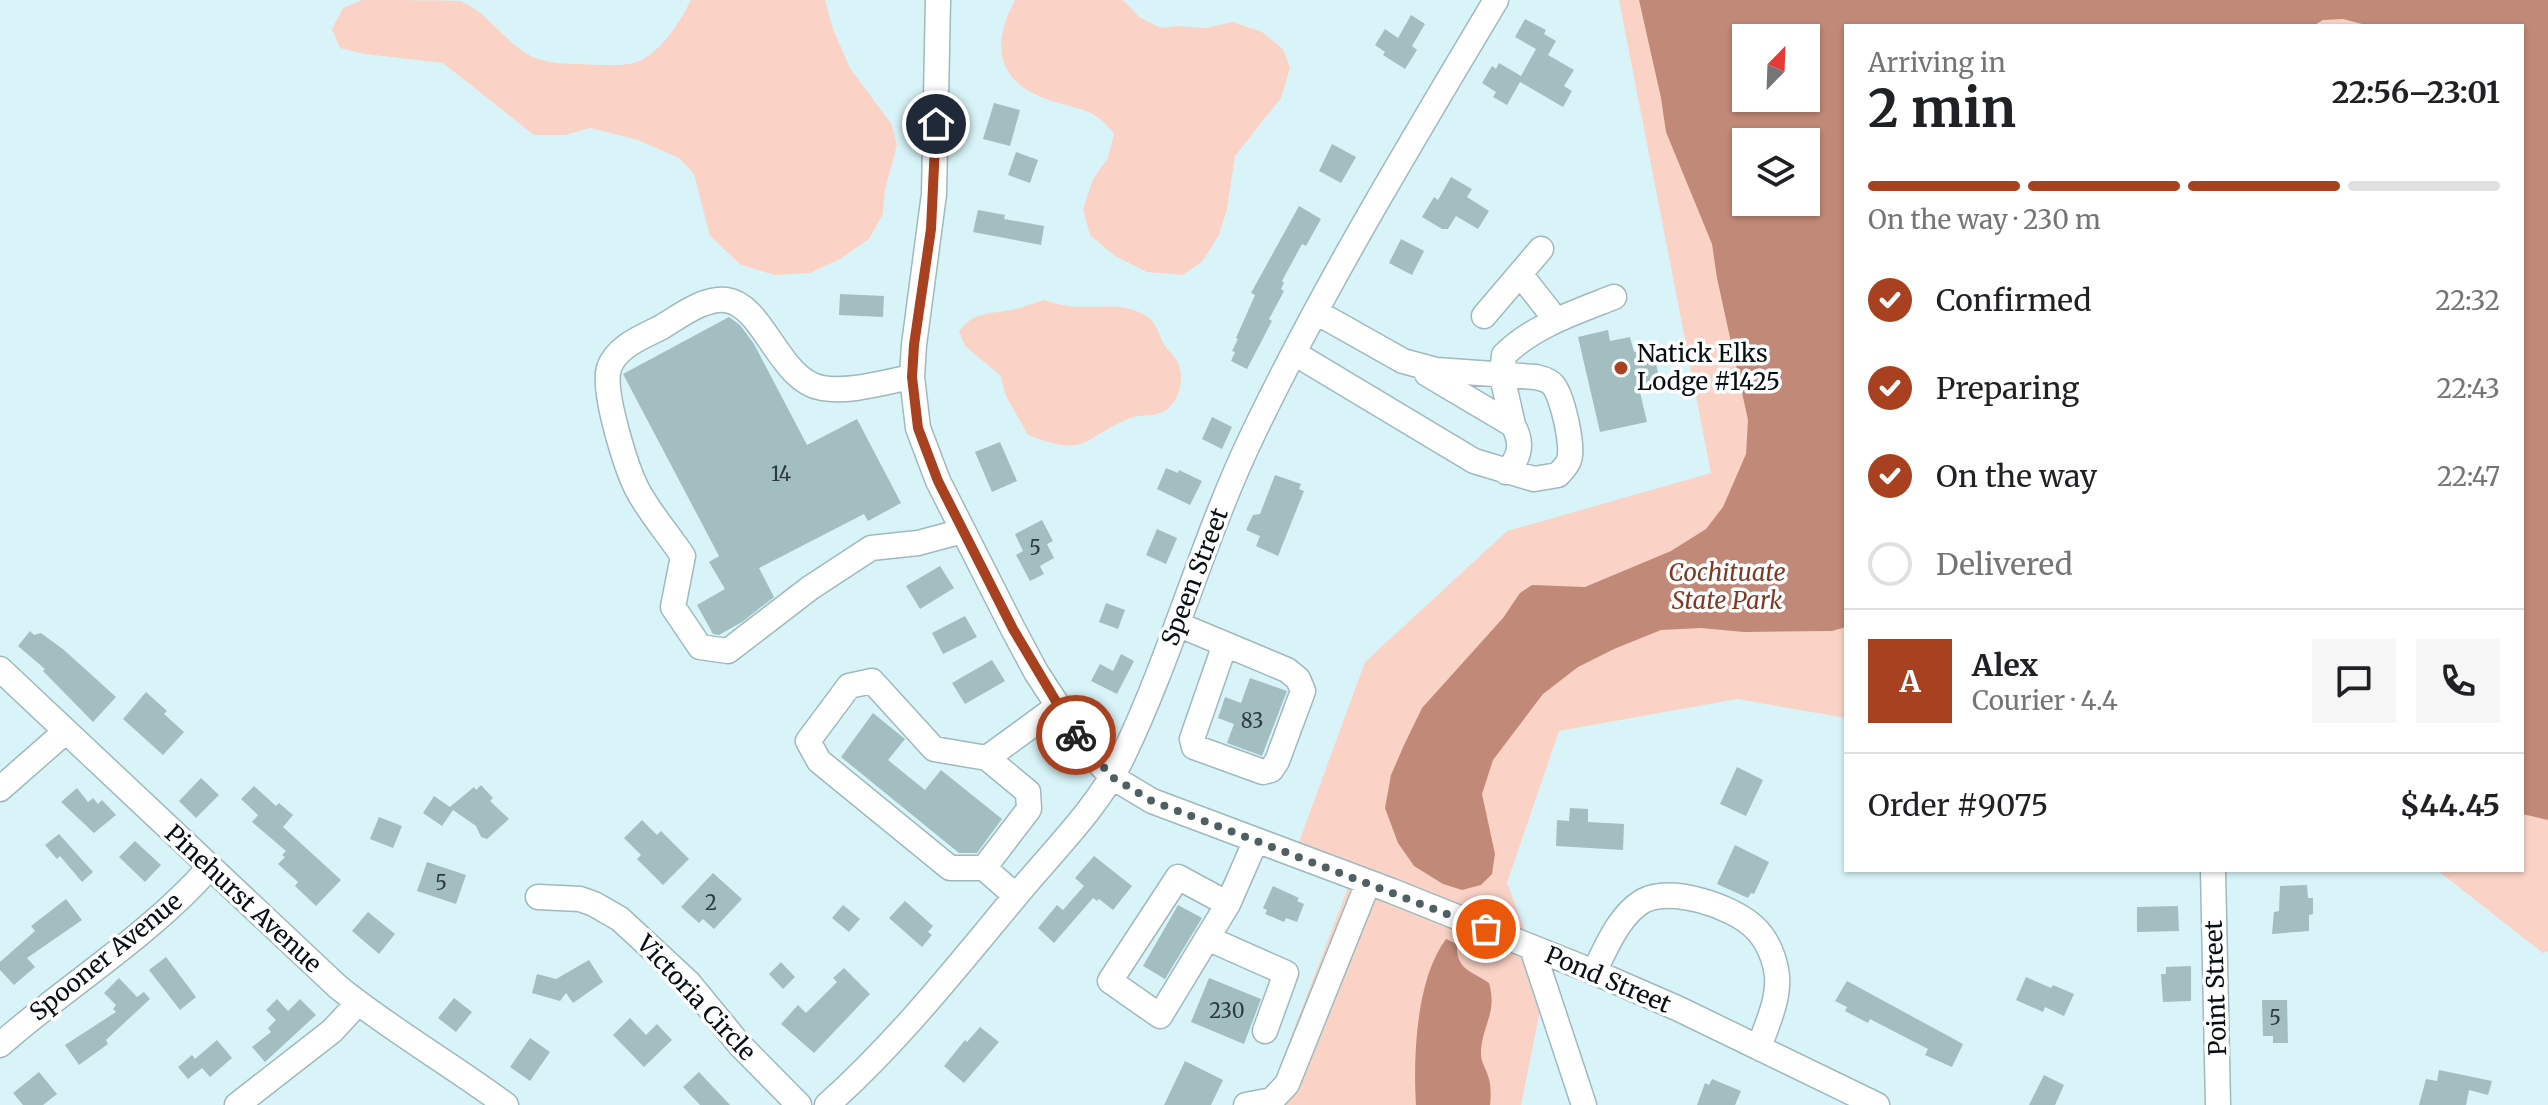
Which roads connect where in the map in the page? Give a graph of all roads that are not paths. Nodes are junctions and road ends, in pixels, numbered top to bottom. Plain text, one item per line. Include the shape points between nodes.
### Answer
1 (938, 0) edge
2 (1496, 0) edge
3 (1541, 249) dead end
4 (1520, 274) junction
5 (1614, 297) dead end
6 (1316, 312) junction
7 (1484, 316) dead end
8 (1556, 320) junction
9 (1294, 353) junction
10 (1403, 361) junction
11 (1502, 376) junction
12 (912, 377) junction
13 (1513, 425) junction
14 (1506, 472) junction
15 (963, 531) junction
16 (1177, 624) junction
17 (1225, 644) junction
18 (0, 669) edge
19 (1058, 706) junction
20 (66, 731) junction
21 (987, 758) junction
22 (1112, 777) junction
23 (0, 789) edge
24 (1256, 840) junction
25 (209, 868) junction
26 (984, 868) junction
27 (2213, 872) edge
28 (1368, 883) junction
29 (1016, 896) junction
30 (538, 897) dead end
31 (1228, 904) junction
32 (1207, 938) junction
33 (1532, 948) junction
34 (1594, 972) junction
35 (358, 1003) junction
36 (1265, 1031) dead end
37 (0, 1045) edge
38 (1759, 1048) junction
39 (1271, 1102) edge
40 (237, 1105) edge
41 (506, 1105) edge
42 (799, 1105) edge
43 (827, 1105) edge
44 (1246, 1105) edge
45 (1584, 1105) edge
46 (1877, 1105) edge
47 (2218, 1105) edge

1 - 12 street, Pond Street via 934,194
2 - 6 street, Speen Street
3 - 4 street
4 - 7 street
4 - 8 street
5 - 8 street
6 - 9 street, Speen Street
6 - 10 street
8 - 11 street via 1504,355
9 - 14 street via 1474,461
9 - 16 street, Speen Street via 1231,484
10 - 11 street
10 - 13 street
11 - 13 street
11 - 14 street via 1536,377 1556,387 1571,449 1558,475 1534,479
12 - 15 street, Pond Street via 918,428
12 - 15 street via 819,388 791,370 745,309 729,300 711,300 626,346 610,366 606,389 638,490 683,556 673,607 700,647 728,651 871,548
13 - 14 street via 1520,438 1519,453
15 - 19 street, Pond Street
16 - 17 street
16 - 22 street, Speen Street
17 - 17 street via 1287,670 1303,691 1271,770 1263,772 1194,747 1192,739
18 - 20 street, Pinehurst Avenue
19 - 21 street
19 - 22 street, Pond Street via 1082,745
20 - 23 street
20 - 25 street, Pinehurst Avenue
21 - 26 street via 1028,792 1029,809
21 - 26 street via 934,749 872,681 849,686 808,741 819,761 950,868
22 - 24 street, Pond Street via 1152,801
22 - 29 street, Speen Street
24 - 28 street, Pond Street
24 - 31 street
25 - 35 street, Pinehurst Avenue
25 - 37 street, Spooner Avenue via 102,966
26 - 29 street
27 - 47 street, Point Street
28 - 33 street, Pond Street
28 - 39 street via 1287,1084
29 - 43 street, Speen Street via 903,1028
30 - 42 street, Victoria Circle via 580,899 620,919 689,983
31 - 32 street
31 - 32 street via 1178,877 1110,981 1160,1016
32 - 36 street via 1286,973
33 - 34 street, Pond Street
33 - 45 street
34 - 38 street, Pond Street
34 - 38 street via 1625,918 1644,901 1672,895 1729,912 1753,926 1771,950 1777,977
35 - 40 street via 332,1031
35 - 41 street, Pinehurst Avenue
38 - 46 street, Pond Street
39 - 44 street

